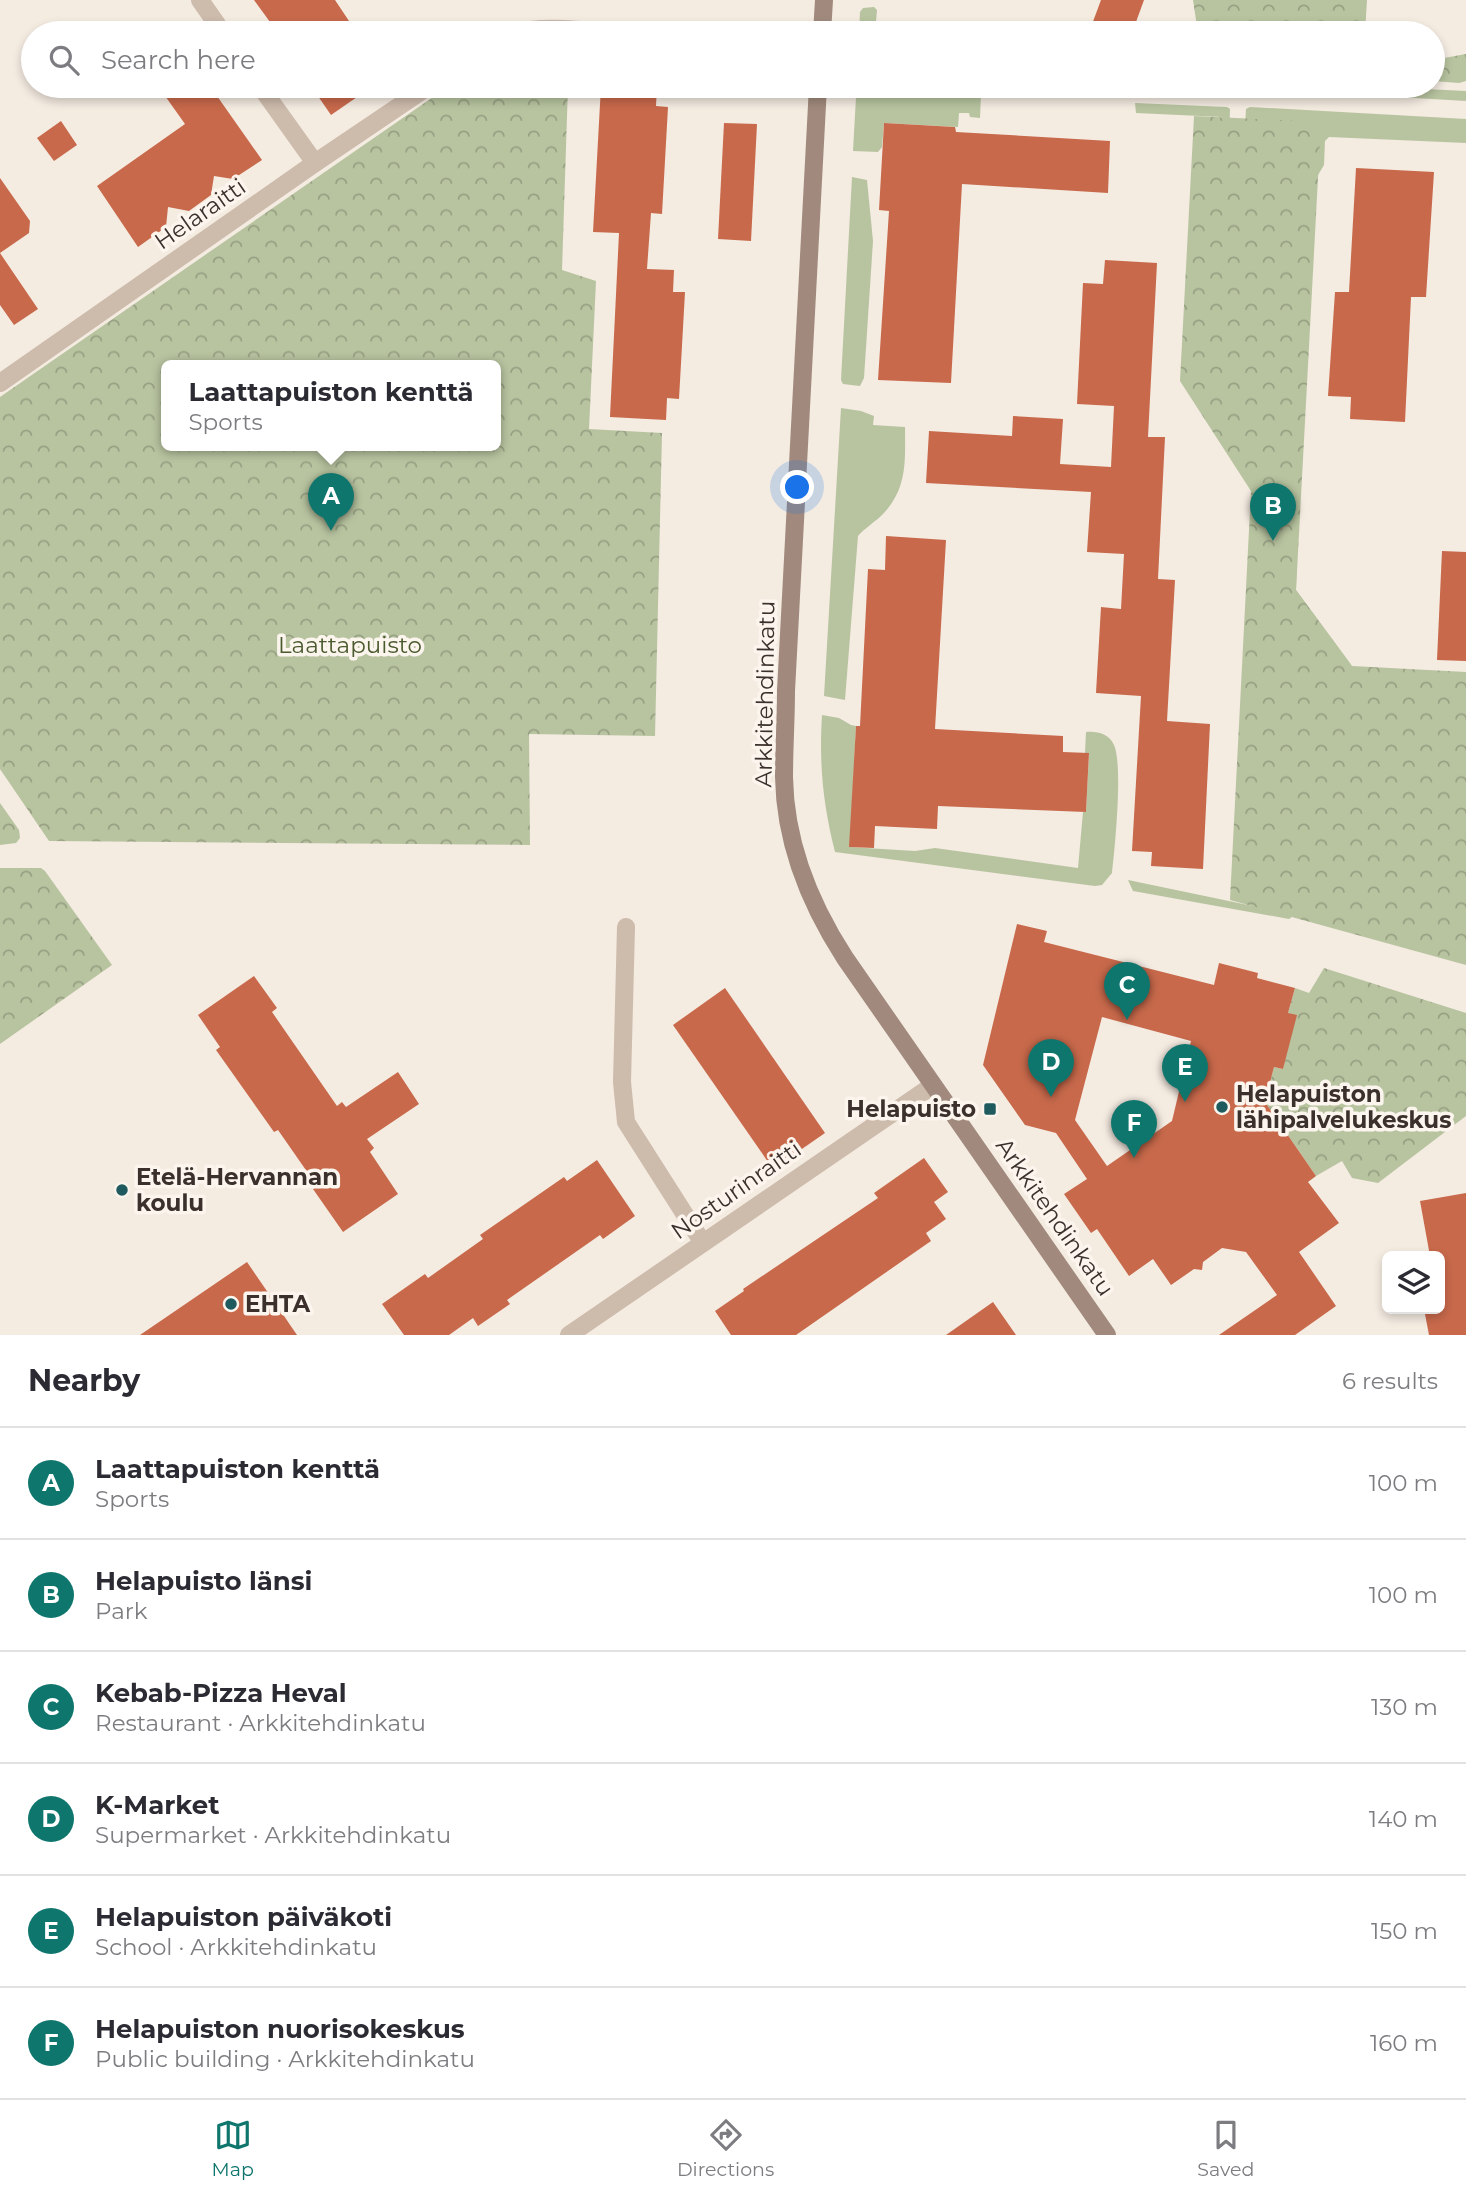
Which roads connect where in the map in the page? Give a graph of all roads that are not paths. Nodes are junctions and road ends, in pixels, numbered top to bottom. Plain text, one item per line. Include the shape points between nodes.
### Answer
1 (200, 0) edge
2 (824, 0) edge
3 (215, 21) edge
4 (823, 21) edge
5 (269, 98) edge
6 (411, 98) edge
7 (817, 98) edge
8 (315, 163) junction
9 (0, 383) edge
10 (625, 928) dead end
11 (932, 1086) junction
12 (703, 1243) junction
13 (569, 1335) edge
14 (1107, 1335) edge

1 - 3 lane
2 - 4 street
5 - 8 lane
6 - 8 lane, Helaraitti
7 - 11 street, Arkkitehdinkatu via 784,779 798,862 815,907
8 - 9 lane, Helaraitti
10 - 12 lane via 622,1082 626,1122
11 - 12 lane, Nosturinraitti
11 - 14 street, Arkkitehdinkatu
12 - 13 lane, Nosturinraitti

